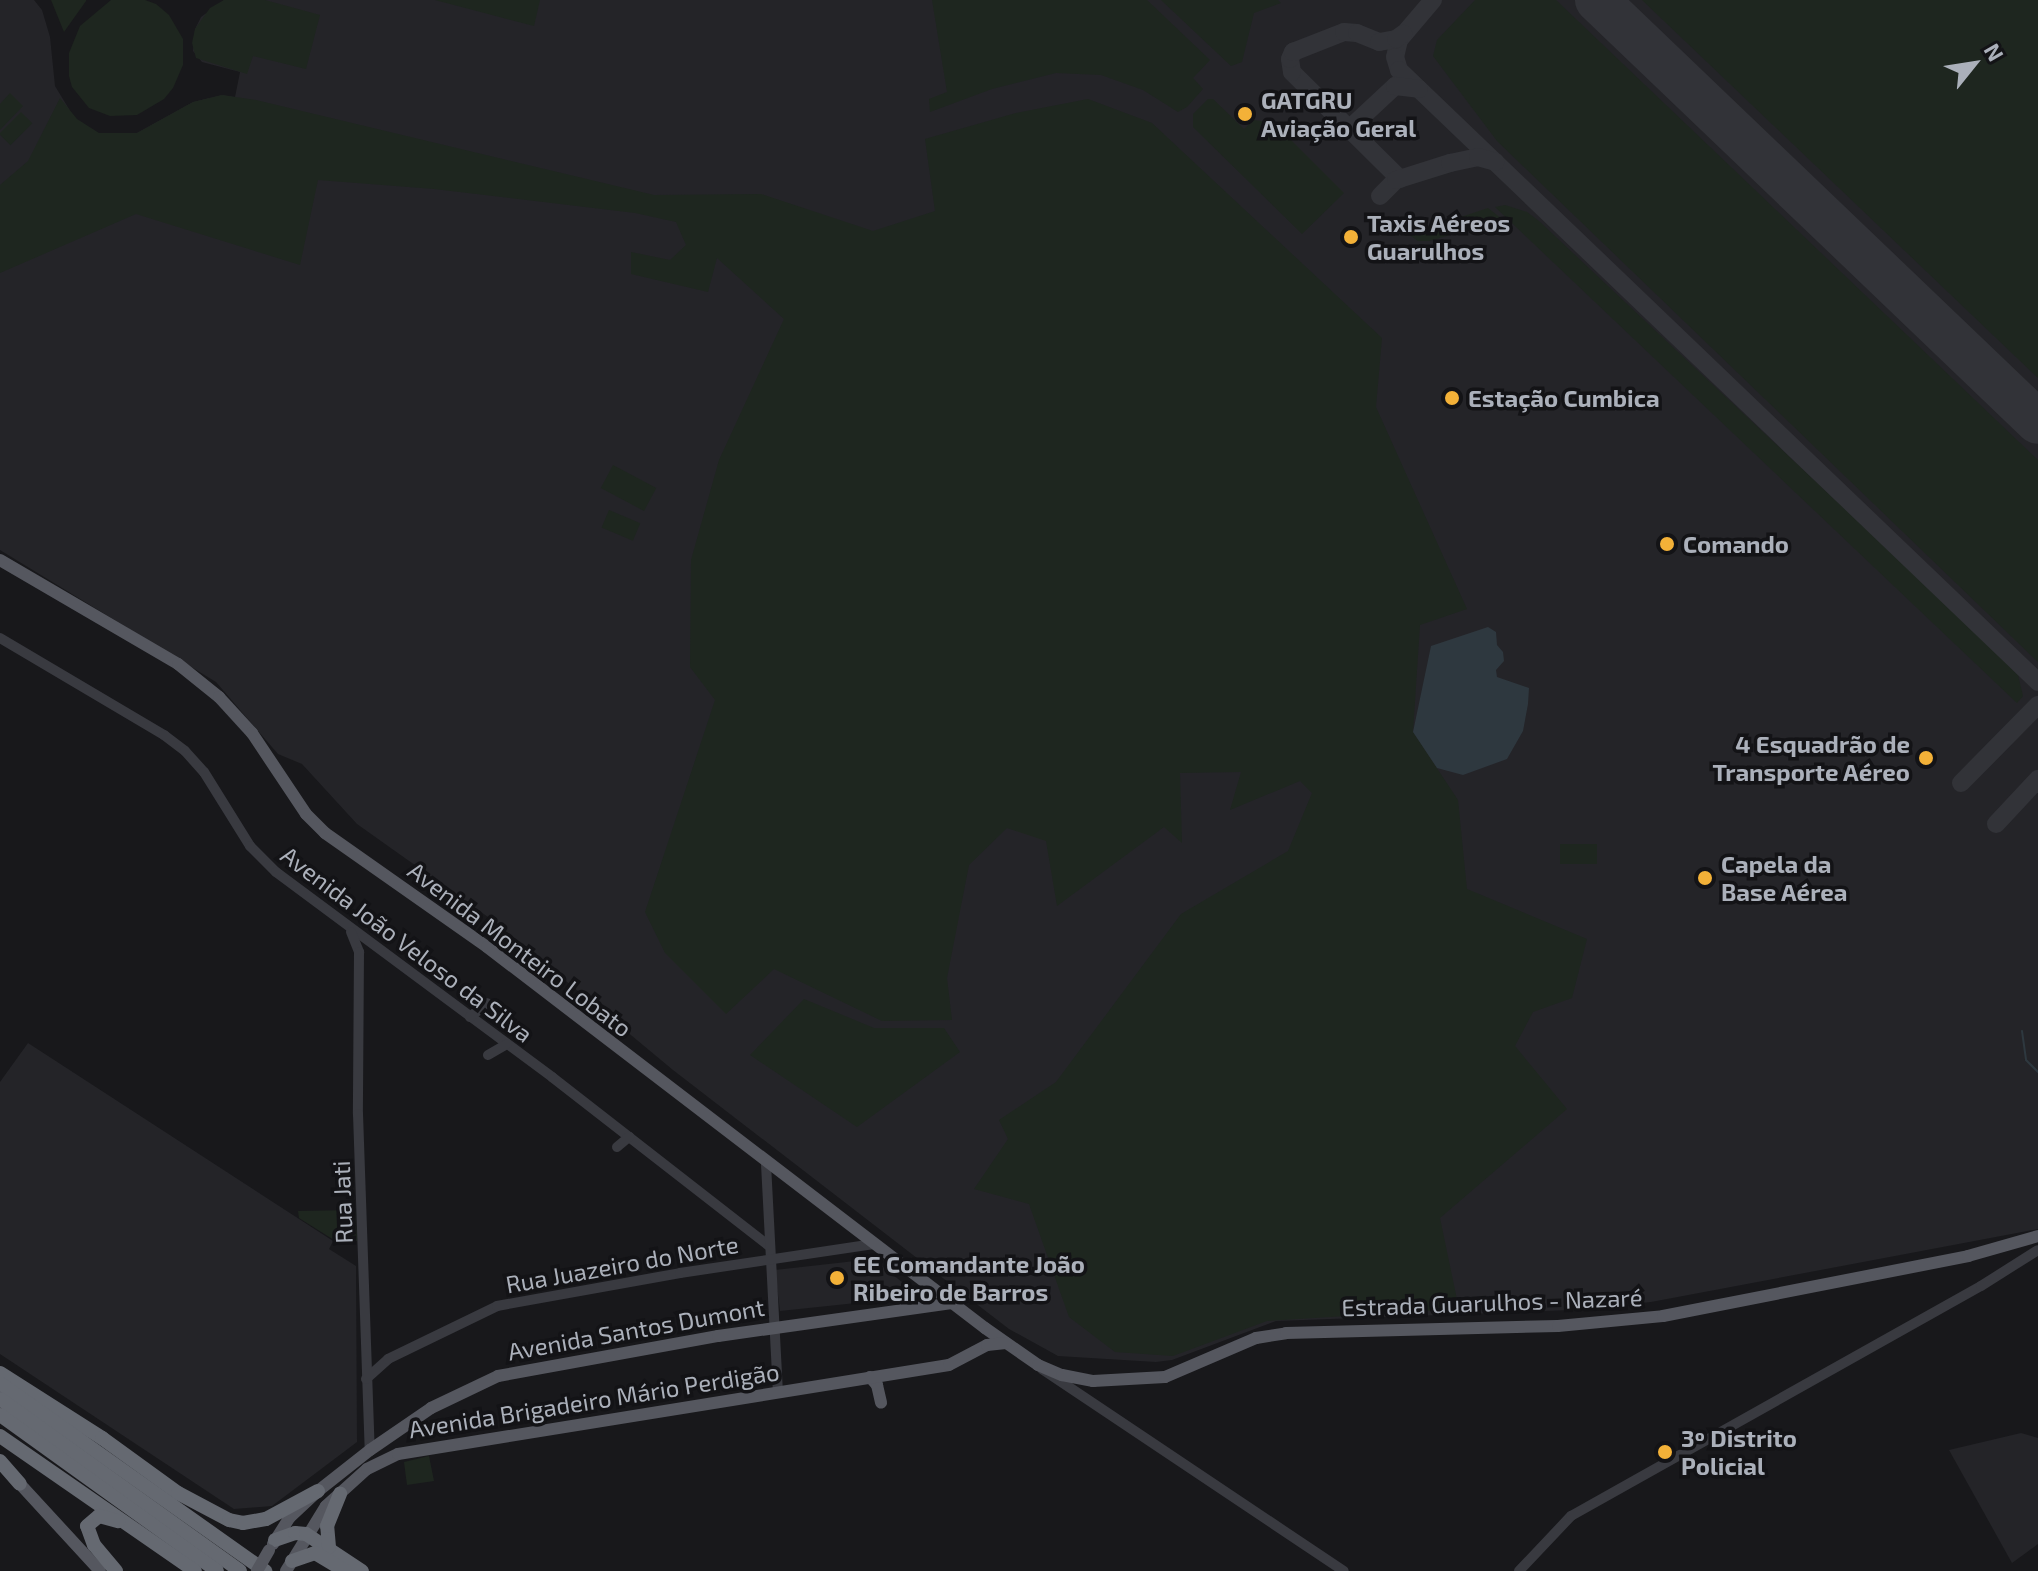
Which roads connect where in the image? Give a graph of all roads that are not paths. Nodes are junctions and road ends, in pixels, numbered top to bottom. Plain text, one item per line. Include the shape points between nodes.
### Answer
1 (0, 560) edge
2 (0, 638) edge
3 (351, 931) junction
4 (367, 942) junction
5 (359, 952) junction
6 (487, 1003) dead end
7 (470, 1017) junction
8 (507, 1044) junction
9 (488, 1055) dead end
10 (629, 1137) junction
11 (617, 1147) dead end
12 (766, 1164) junction
13 (767, 1222) junction
14 (748, 1229) junction
15 (2038, 1236) edge
16 (874, 1244) junction
17 (768, 1245) junction
18 (2038, 1250) edge
19 (769, 1259) junction
20 (952, 1303) junction
21 (772, 1328) junction
22 (985, 1328) junction
23 (1006, 1343) junction
24 (982, 1347) junction
25 (366, 1350) junction
26 (388, 1359) junction
27 (1035, 1362) junction
28 (0, 1373) edge
29 (870, 1377) junction
30 (366, 1379) junction
31 (1093, 1381) junction
32 (0, 1384) edge
33 (778, 1393) junction
34 (0, 1399) edge
35 (881, 1403) dead end
36 (1101, 1407) junction
37 (0, 1415) edge
38 (0, 1436) edge
39 (370, 1450) junction
40 (0, 1461) edge
41 (20, 1484) joint
42 (318, 1491) junction
43 (340, 1493) junction
44 (135, 1528) junction
45 (306, 1534) junction
46 (272, 1545) junction
47 (329, 1547) junction
48 (289, 1566) edge
49 (100, 1571) edge
50 (116, 1571) edge
51 (195, 1571) edge
52 (217, 1571) edge
53 (240, 1571) edge
54 (257, 1571) edge
55 (265, 1571) edge
56 (345, 1571) edge
57 (362, 1571) edge
58 (1344, 1571) edge
59 (1519, 1571) edge

1 - 12 main road, Avenida Monteiro Lobato via 190,673 252,733 306,814 325,833 487,947
2 - 3 street, Avenida João Veloso da Silva via 185,751 261,858
3 - 4 street, Avenida João Veloso da Silva
3 - 5 street, Rua Jati
4 - 5 street
4 - 7 street, Avenida João Veloso da Silva
5 - 25 street, Rua Jati
6 - 7 street
7 - 8 street, Avenida João Veloso da Silva
8 - 9 street
8 - 10 street, Avenida João Veloso da Silva
10 - 11 street
10 - 14 street, Avenida João Veloso da Silva
12 - 13 street
12 - 16 main road, Avenida Monteiro Lobato
13 - 14 street
13 - 17 street
14 - 17 street, Avenida João Veloso da Silva
15 - 31 main road, Estrada Guarulhos - Nazaré via 1968,1256 1675,1314 1558,1326 1286,1333 1256,1338 1165,1377
16 - 19 street, Rua Juazeiro do Norte
16 - 20 main road, Avenida Monteiro Lobato
17 - 19 street
18 - 59 street via 1571,1516
19 - 21 street
19 - 26 street, Rua Juazeiro do Norte via 497,1306
20 - 21 main road, Avenida Santos Dumont
20 - 22 main road, Avenida Monteiro Lobato
21 - 33 street
21 - 39 main road, Avenida Santos Dumont via 506,1373 431,1408
22 - 23 main road, Avenida Monteiro Lobato
22 - 24 main road
23 - 24 main road, Avenida Brigadeiro Mário Perdigão
23 - 27 main road, Avenida Monteiro Lobato
24 - 29 main road, Avenida Brigadeiro Mário Perdigão via 949,1365
25 - 26 street via 370,1360
25 - 30 street, Rua Jati
26 - 30 street, Rua Juazeiro do Norte
27 - 31 main road, Avenida Monteiro Lobato
27 - 36 street
28 - 42 highway via 178,1493 229,1520 266,1519
29 - 33 main road, Avenida Brigadeiro Mário Perdigão
29 - 35 main road
30 - 39 street, Rua Jati
31 - 36 street
32 - 55 highway
33 - 43 main road, Avenida Brigadeiro Mário Perdigão via 398,1454 367,1469
34 - 53 highway
36 - 58 street
37 - 52 highway
38 - 44 highway
39 - 42 main road, Avenida Santos Dumont
40 - 41 highway
41 - 49 main road
42 - 46 main road, Avenida Santos Dumont via 290,1517
43 - 45 main road, Avenida Brigadeiro Mário Perdigão
43 - 47 highway via 327,1526
44 - 50 highway via 99,1516 87,1526 94,1545
44 - 51 highway
45 - 46 highway via 295,1533
45 - 47 highway
45 - 48 main road, Avenida Brigadeiro Mário Perdigão
46 - 54 main road, Avenida Santos Dumont, bridge
47 - 57 highway
48 - 56 highway via 315,1553

